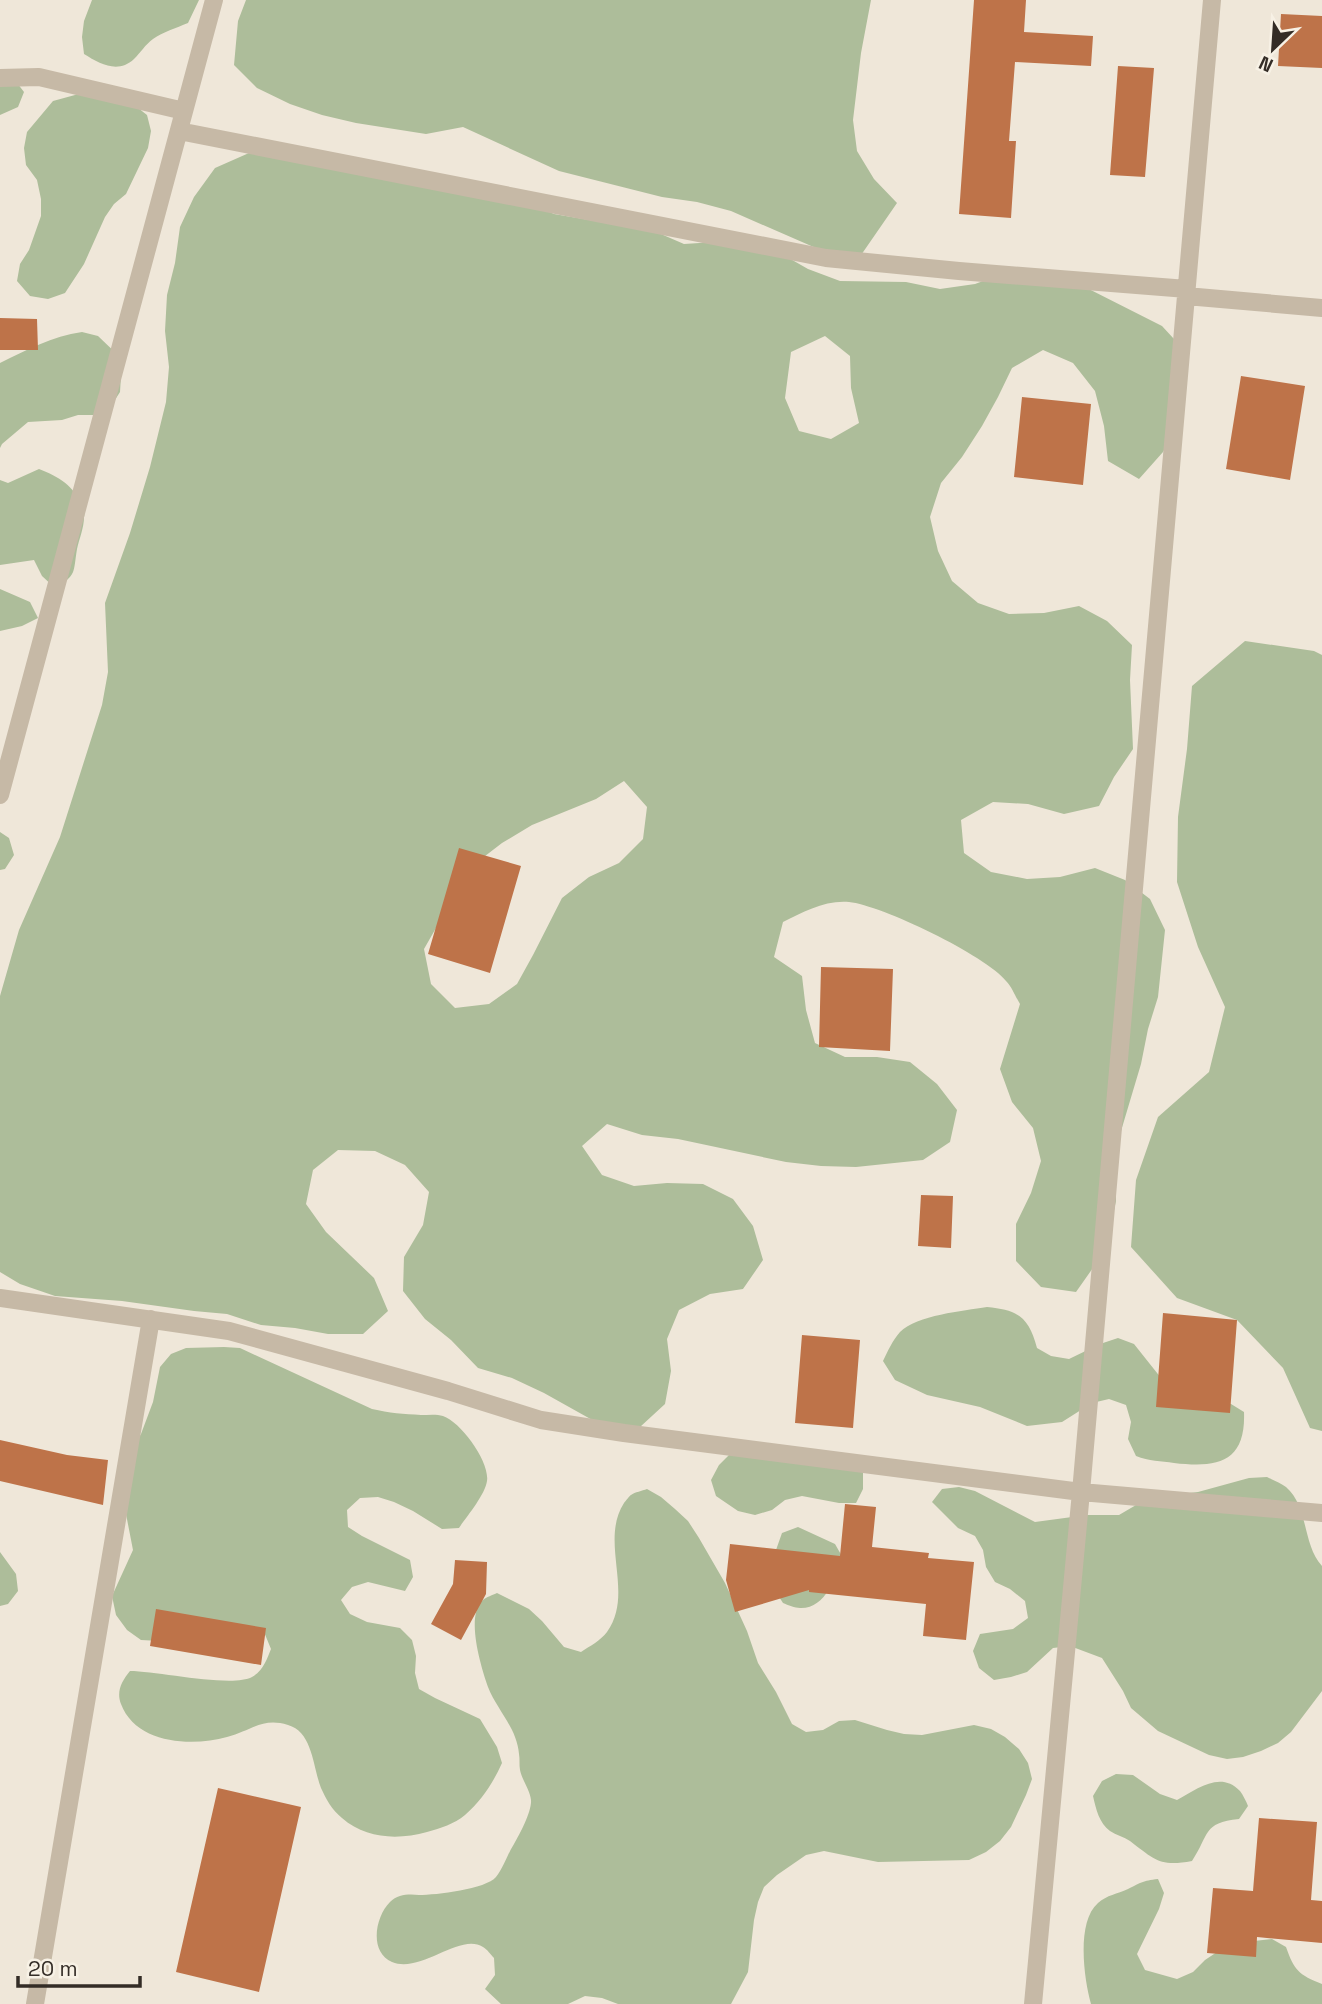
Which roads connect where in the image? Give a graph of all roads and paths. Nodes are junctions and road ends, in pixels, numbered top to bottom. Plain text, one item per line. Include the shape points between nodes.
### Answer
1 (214, 0) edge
2 (1212, 0) edge
3 (0, 78) edge
4 (184, 111) junction
5 (179, 131) junction
6 (1186, 293) junction
7 (1322, 308) edge
8 (0, 795) edge
9 (0, 1298) edge
10 (151, 1319) junction
11 (1081, 1492) junction
12 (1322, 1513) edge
13 (35, 2004) edge
14 (1033, 2004) edge

1 - 4 street
2 - 6 street
3 - 4 street via 39,77
4 - 5 street
5 - 6 street via 826,258
5 - 8 street
6 - 7 street
6 - 11 street
9 - 10 street
10 - 11 street via 229,1331 541,1420
10 - 13 street
11 - 12 street
11 - 14 street

